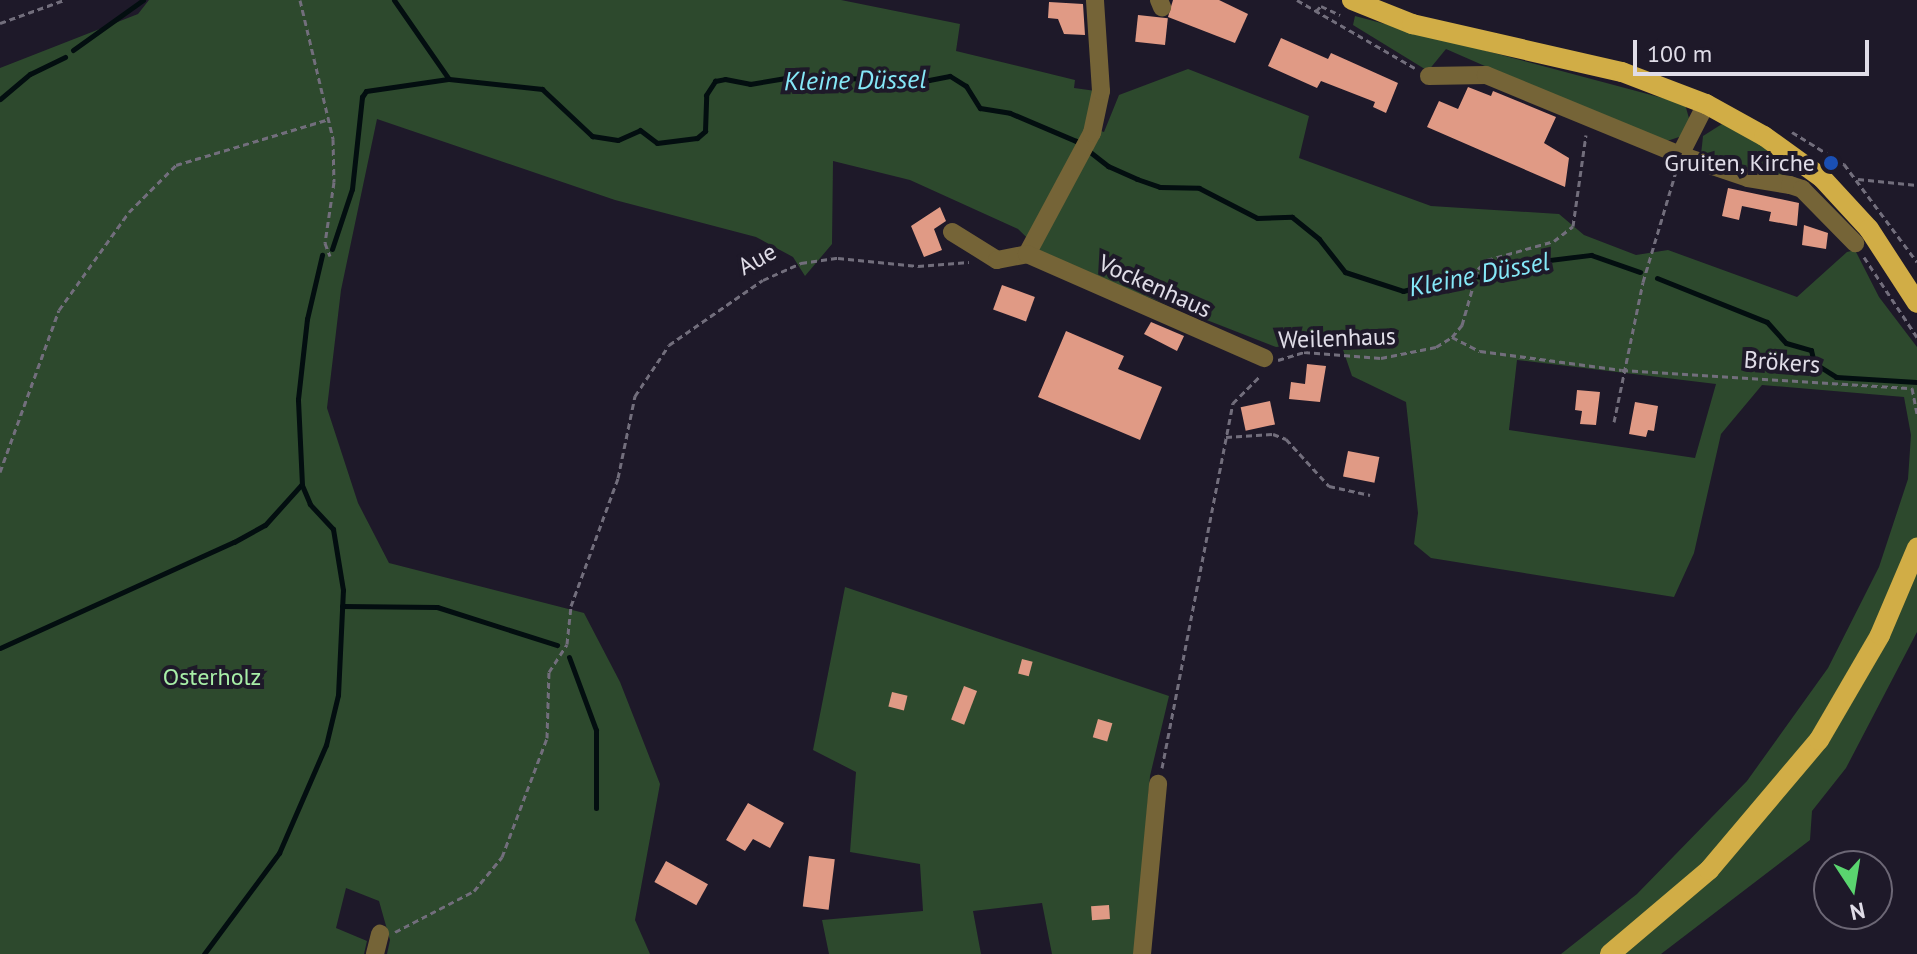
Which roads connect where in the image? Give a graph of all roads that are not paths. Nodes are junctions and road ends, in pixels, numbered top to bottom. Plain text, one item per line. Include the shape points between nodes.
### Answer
1 (1095, 0) edge
2 (1352, 0) edge
3 (1429, 76) road end
4 (1706, 104) junction
5 (1680, 155) junction
6 (952, 232) dead end
7 (1855, 243) road end
8 (1027, 254) junction
9 (1915, 296) edge
10 (1264, 358) road end
11 (1917, 548) edge
12 (1158, 784) road end
13 (380, 934) road end
14 (375, 954) edge
15 (1142, 954) edge
16 (1610, 954) edge

1 - 8 street via 1101,91 1092,133
2 - 4 main road via 1412,24 1622,72
3 - 5 street via 1486,75
4 - 5 street
4 - 9 main road via 1764,136 1822,178 1869,229
5 - 7 street via 1802,189
6 - 8 street via 997,260
8 - 10 street, Vockenhaus
11 - 16 main road via 1880,635 1819,740 1709,870
12 - 15 street
13 - 14 street

